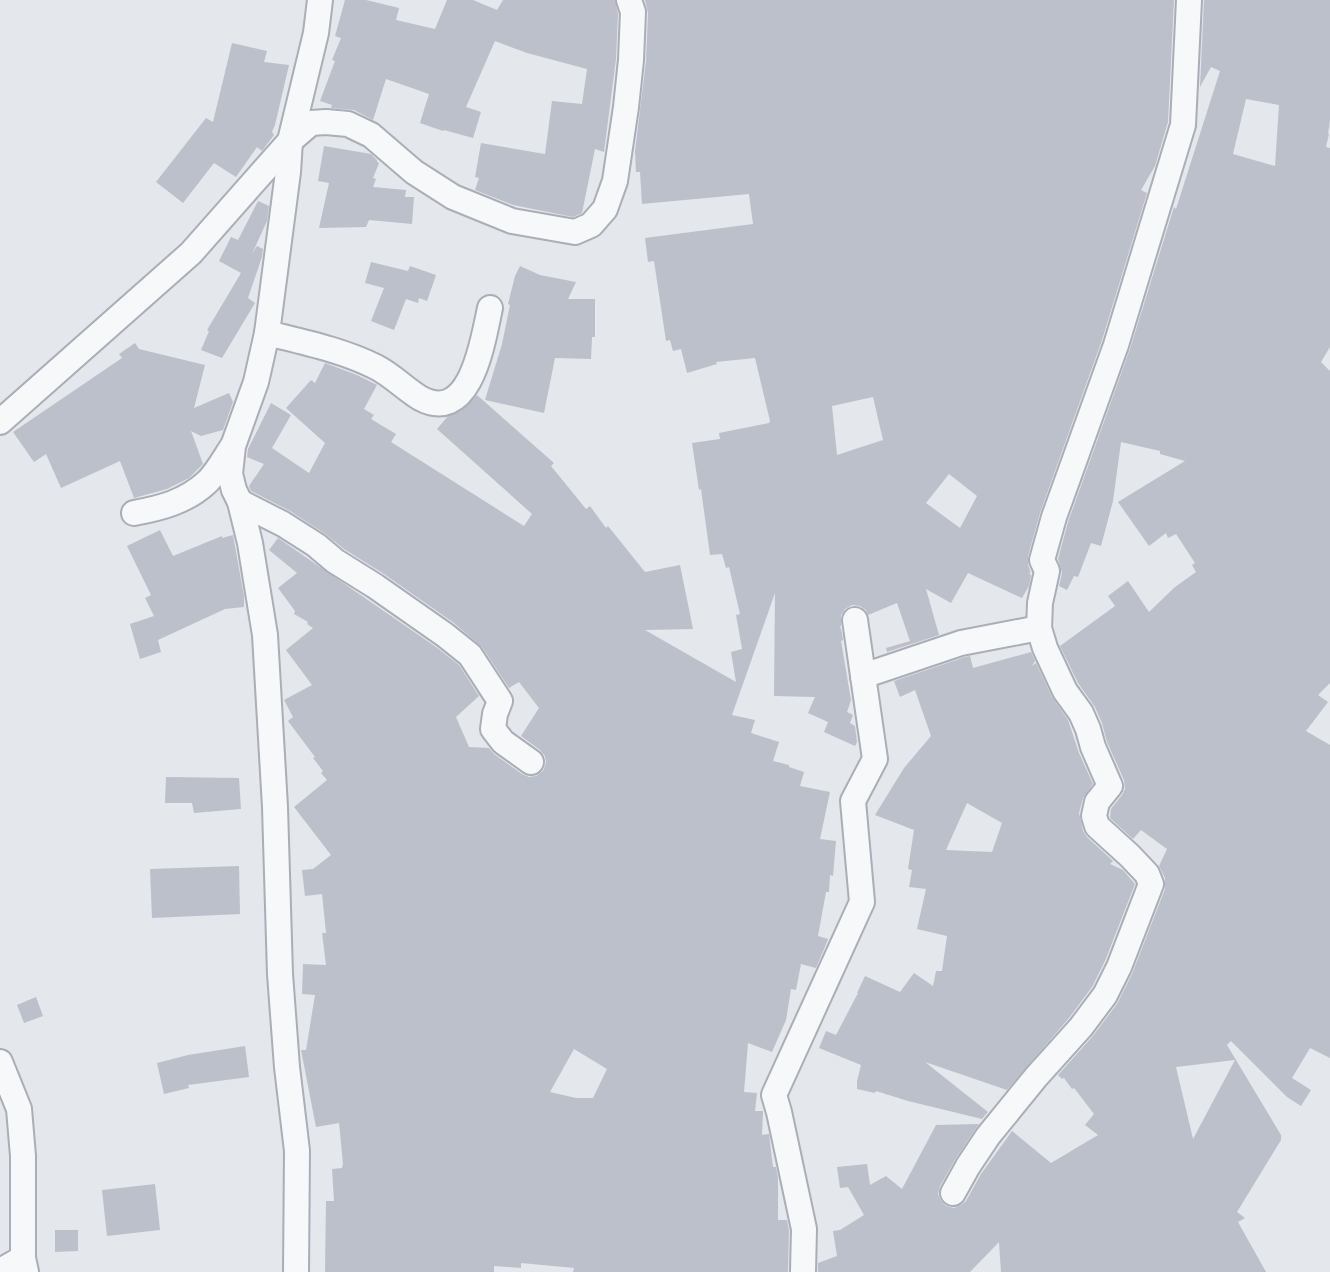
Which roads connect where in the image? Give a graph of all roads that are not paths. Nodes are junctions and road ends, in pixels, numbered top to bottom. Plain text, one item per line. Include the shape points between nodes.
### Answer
1 (320, 0) edge
2 (629, 0) edge
3 (1189, 0) edge
4 (290, 141) junction
5 (490, 308) dead end
6 (267, 333) junction
7 (0, 422) edge
8 (233, 446) junction
9 (240, 502) junction
10 (134, 513) dead end
11 (855, 620) dead end
12 (1039, 628) junction
13 (863, 676) junction
14 (531, 762) dead end
15 (0, 1062) edge
16 (953, 1193) dead end
17 (25, 1265) edge
18 (0, 1271) edge
19 (296, 1272) edge
20 (803, 1272) edge

1 - 4 street
2 - 4 street via 633,12 631,60 615,181 606,209 591,225 575,232 512,221 453,197 414,172 371,135 348,124 311,123
3 - 12 street via 1183,125 1116,345 1054,517 1042,560 1047,571
4 - 6 street
4 - 7 street via 191,253
5 - 6 street via 478,363 463,391 448,403 421,398 359,359
6 - 8 street via 256,382
8 - 9 street via 230,474
8 - 10 street via 208,482 164,507
9 - 14 street via 316,545 470,655 500,701 493,729
9 - 19 street via 265,635 280,974 297,1151
11 - 13 street
12 - 13 street via 961,643
12 - 16 street via 1110,786 1097,802 1097,826 1147,874 1151,884 1105,995 988,1136
13 - 20 street via 875,760 853,801 862,902 774,1094 804,1229
15 - 17 street via 19,1109
17 - 18 street

